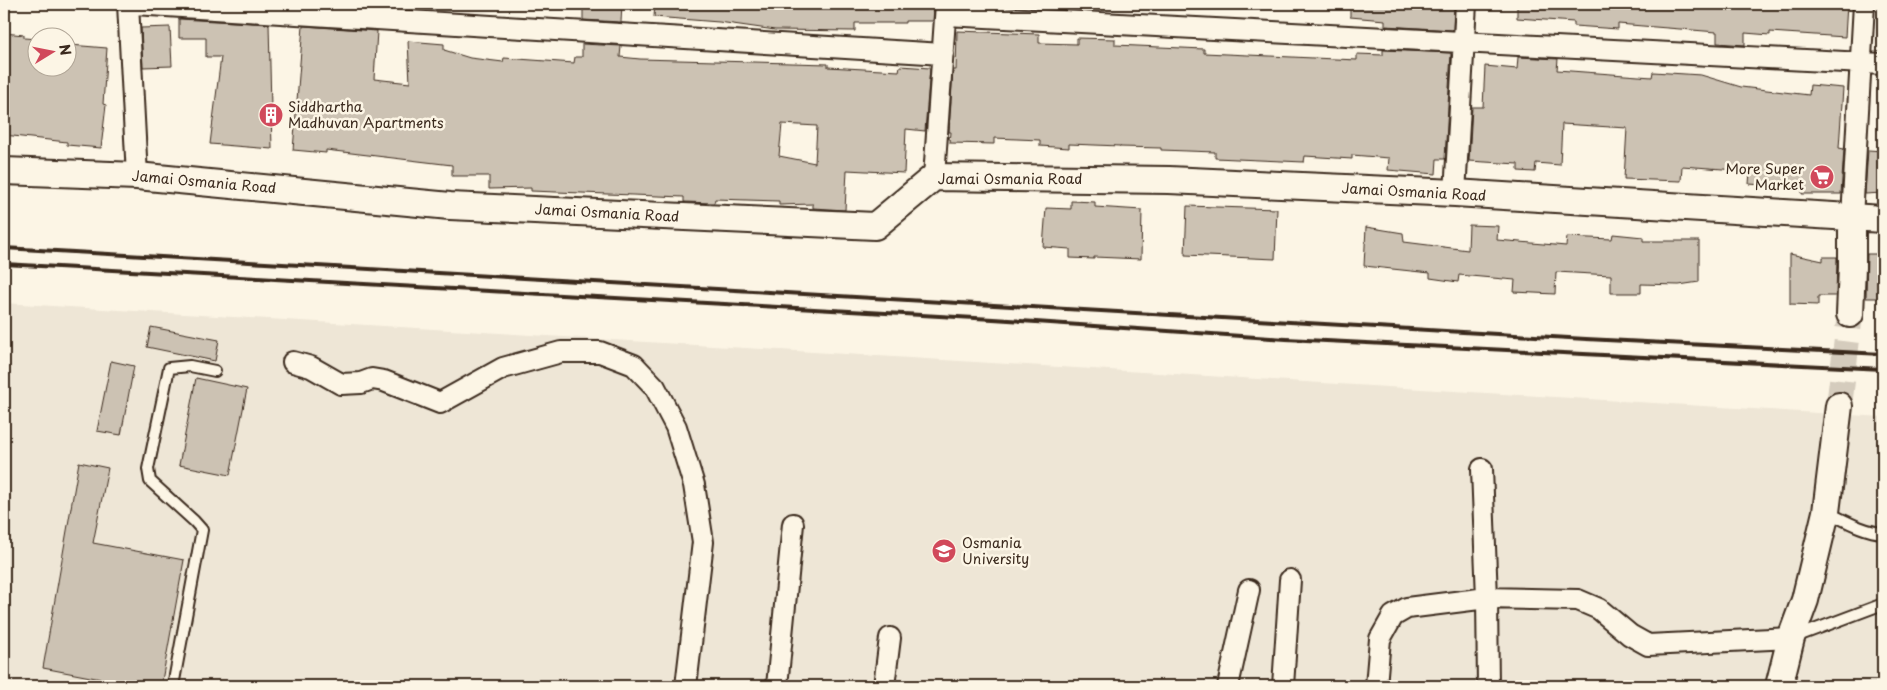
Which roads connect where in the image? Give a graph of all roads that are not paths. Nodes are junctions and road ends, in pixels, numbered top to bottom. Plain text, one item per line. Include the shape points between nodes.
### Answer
1 (128, 4) edge
2 (134, 4) edge
3 (1466, 4) edge
4 (1864, 4) edge
5 (946, 9) edge
6 (1464, 42) junction
7 (943, 54) junction
8 (1861, 63) junction
9 (1883, 64) edge
10 (4, 171) edge
11 (137, 176) junction
12 (934, 176) junction
13 (1455, 193) junction
14 (1852, 218) junction
15 (1883, 219) edge
16 (1850, 314) tunnel mouth
17 (293, 362) dead end
18 (215, 372) dead end
19 (1839, 406) tunnel mouth
20 (1482, 469) dead end
21 (1826, 512) junction
22 (793, 524) dead end
23 (1883, 533) edge
24 (1290, 580) dead end
25 (1249, 590) dead end
26 (1487, 598) junction
27 (1883, 604) edge
28 (890, 638) dead end
29 (1791, 638) junction
30 (173, 686) edge
31 (686, 686) edge
32 (777, 686) edge
33 (884, 686) edge
34 (1228, 686) edge
35 (1283, 686) edge
36 (1376, 686) edge
37 (1488, 686) edge
38 (1779, 686) edge

1 - 11 street
2 - 7 street
3 - 6 street
4 - 8 street
5 - 6 street
5 - 7 street
6 - 8 street
6 - 13 street
7 - 12 street
8 - 9 street
8 - 14 street
10 - 11 street, Jamai Osmania Road
11 - 12 street, Jamai Osmania Road via 450,206 874,226
12 - 13 street, Jamai Osmania Road via 1169,180
13 - 14 street, Jamai Osmania Road
14 - 15 street, Jamai Osmania Road
14 - 16 street
17 - 31 street via 311,366 341,384 372,379 384,381 440,403 503,368 561,352 600,352 634,365 655,387 676,427 694,485 702,542
18 - 30 lane via 190,366 169,368 148,469 150,481 202,530
19 - 21 street
20 - 26 street
21 - 23 lane
21 - 29 street via 1805,600
22 - 32 street
24 - 35 street
25 - 34 street
26 - 29 street via 1578,600 1599,608 1630,635 1648,645
26 - 36 street via 1407,608 1393,616 1380,639
26 - 37 street
27 - 29 lane
28 - 33 street
29 - 38 street

